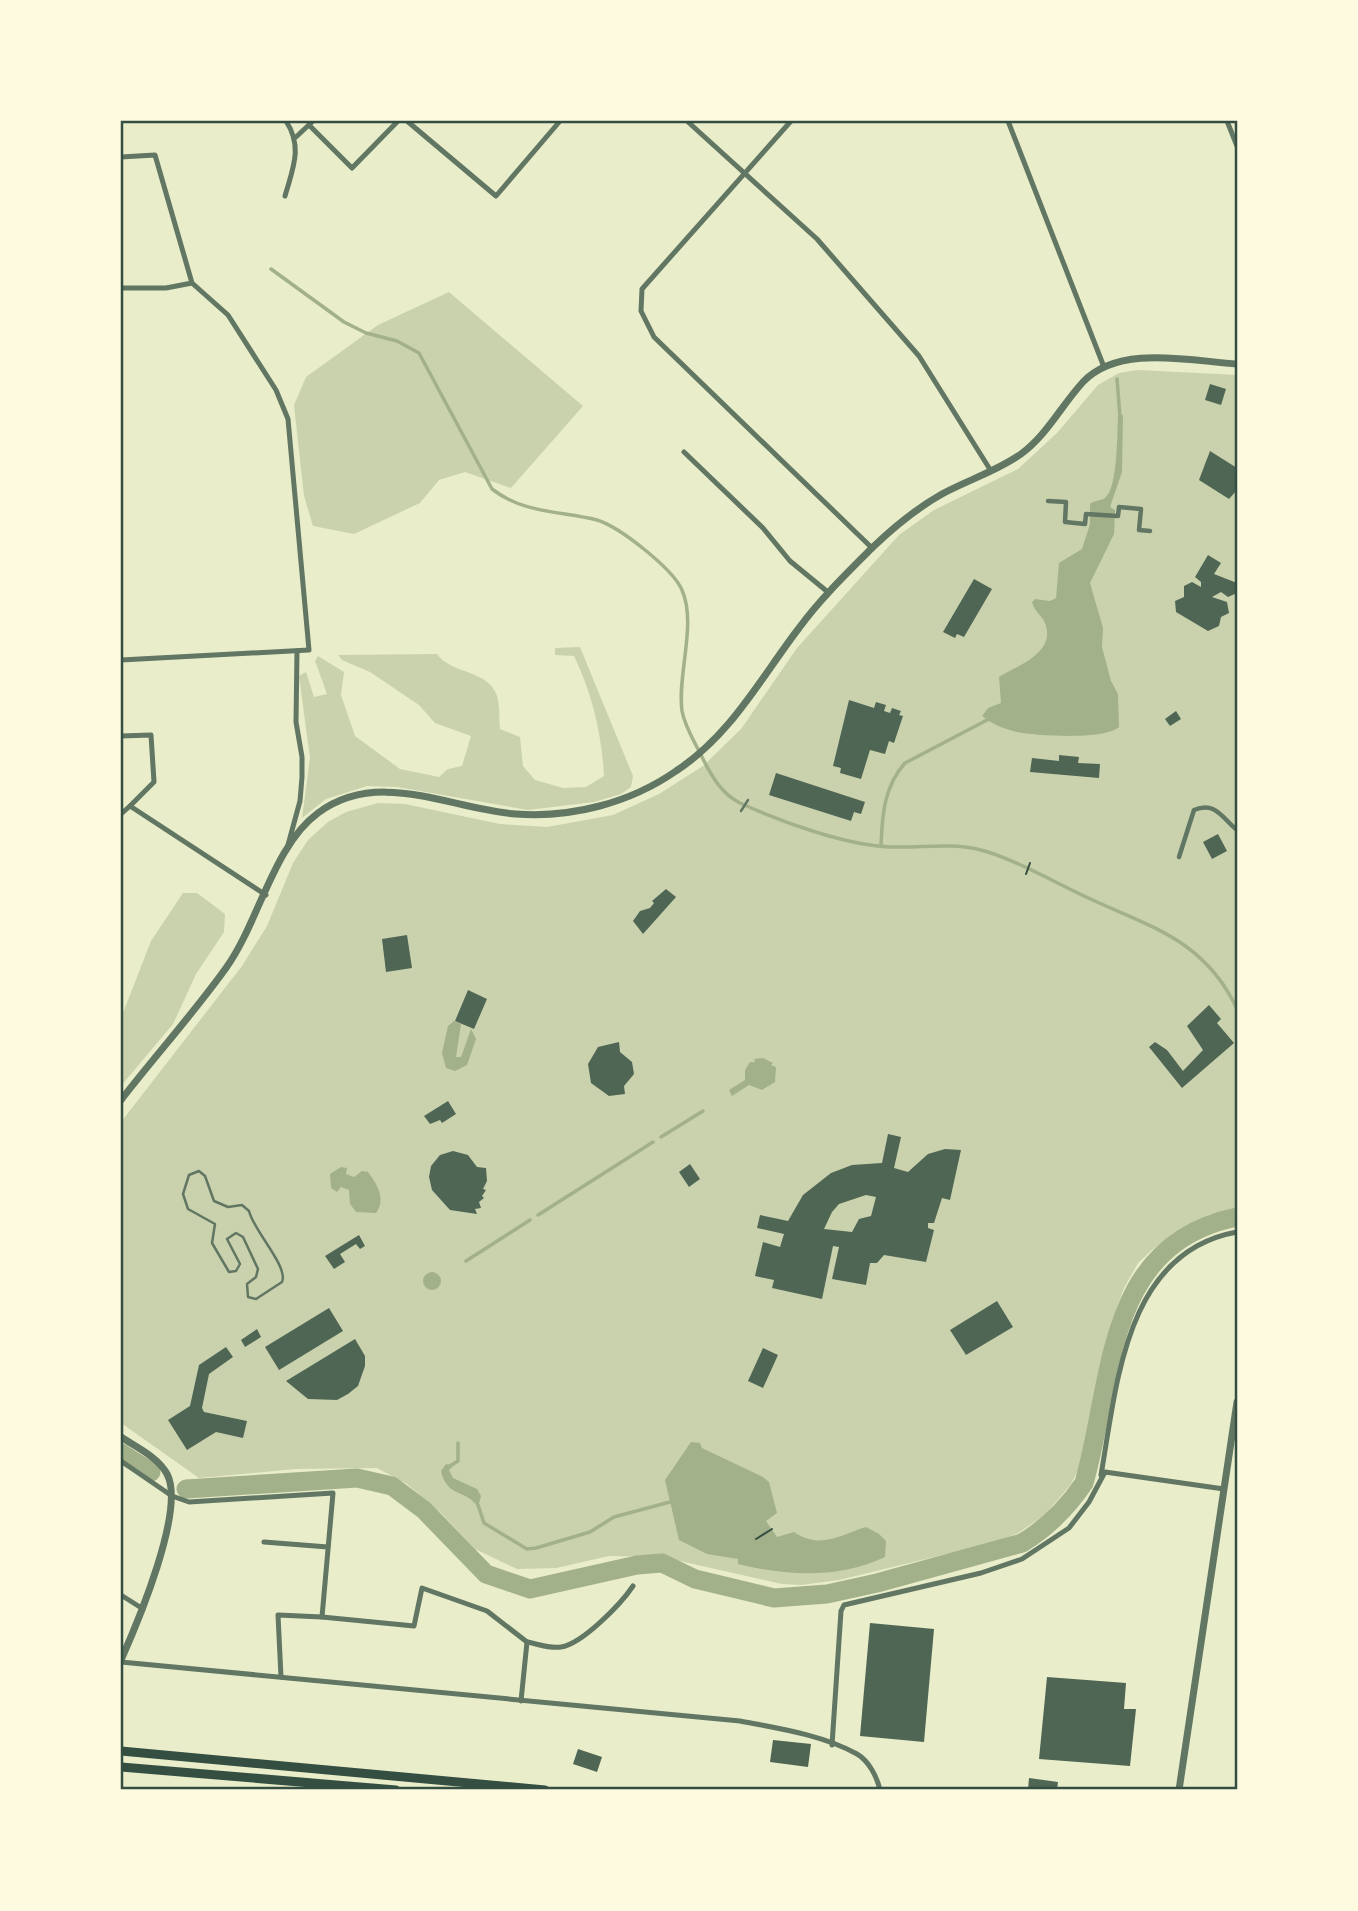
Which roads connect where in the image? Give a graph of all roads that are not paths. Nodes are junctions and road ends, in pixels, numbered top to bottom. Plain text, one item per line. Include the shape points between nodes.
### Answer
1 (286, 121) edge
2 (398, 121) edge
3 (407, 121) edge
4 (560, 121) edge
5 (687, 121) edge
6 (791, 121) edge
7 (1008, 121) edge
8 (1227, 121) edge
9 (311, 123) edge
10 (296, 137) junction
11 (1237, 146) edge
12 (121, 157) edge
13 (746, 172) junction
14 (285, 196) dead end
15 (192, 283) junction
16 (121, 288) edge
17 (1237, 364) edge
18 (1104, 367) junction
19 (684, 452) dead end
20 (991, 471) junction
21 (1048, 501) dead end
22 (1150, 531) dead end
23 (872, 548) junction
24 (829, 593) junction
25 (297, 651) junction
26 (121, 660) edge
27 (121, 736) edge
28 (748, 800) dead end
29 (130, 806) junction
30 (741, 811) dead end
31 (121, 814) edge
32 (1237, 830) edge
33 (287, 850) junction
34 (1179, 857) dead end
35 (266, 895) junction
36 (121, 1100) edge
37 (1237, 1232) edge
38 (283, 1271) joint
39 (1237, 1402) edge
40 (121, 1437) edge
41 (121, 1461) edge
42 (1101, 1475) junction
43 (1224, 1489) junction
44 (172, 1496) junction
45 (264, 1542) dead end
46 (328, 1547) junction
47 (633, 1586) dead end
48 (121, 1595) edge
49 (143, 1609) junction
50 (322, 1617) junction
51 (527, 1642) junction
52 (121, 1661) edge
53 (281, 1677) junction
54 (521, 1701) junction
55 (832, 1745) junction
56 (121, 1751) edge
57 (121, 1767) edge
58 (396, 1790) edge
59 (545, 1790) edge
60 (880, 1790) edge
61 (1180, 1790) edge

1 - 10 street
2 - 9 street via 352,168
3 - 4 street via 496,196
5 - 13 street
6 - 13 street
7 - 18 street
8 - 11 street
9 - 10 street
10 - 14 street
12 - 15 street via 155,155
13 - 20 street via 817,239 919,356
13 - 23 street via 642,289 640,312 653,337
15 - 16 street
15 - 25 street via 228,315 276,390 288,419 309,650
17 - 18 street via 1139,359
18 - 20 street via 1082,383 1037,441
19 - 24 street via 763,528 790,561
20 - 23 street via 930,501
21 - 22 street via 1066,502 1065,522 1086,524 1086,514 1118,516 1119,507 1141,509 1139,530
23 - 24 street
24 - 33 street via 723,732 686,764 642,790 590,808 535,815 399,792 361,793 313,817
25 - 26 street
25 - 33 street via 296,722 302,778
27 - 29 street via 151,735 154,782
28 - 30 lane
29 - 31 street
29 - 35 street
32 - 34 street via 1214,808 1194,810
33 - 35 street
35 - 36 street via 226,969
37 - 42 street via 1180,1254 1164,1270 1134,1318
38 - 38 lane via 282,1282 256,1299 248,1297 245,1287 258,1273 252,1250 239,1233 232,1235 228,1241 240,1266 234,1272 225,1270 212,1243 215,1224 188,1209 183,1194 191,1173 203,1173 214,1201 246,1207
39 - 43 street
40 - 44 street via 163,1468
41 - 44 street
42 - 43 street via 1111,1470
42 - 55 street via 1089,1502 1069,1528 1022,1559 844,1605
43 - 61 street
44 - 46 street via 193,1502 333,1493
44 - 49 street
45 - 46 street
46 - 50 street
47 - 51 street via 609,1616 568,1645
48 - 49 street
49 - 52 street
50 - 51 street via 414,1626 422,1588 487,1611
50 - 53 street via 278,1615
51 - 54 street
52 - 53 street
53 - 54 street
54 - 55 street via 740,1721
55 - 60 street via 858,1755 870,1767
56 - 59 highway
57 - 58 highway

